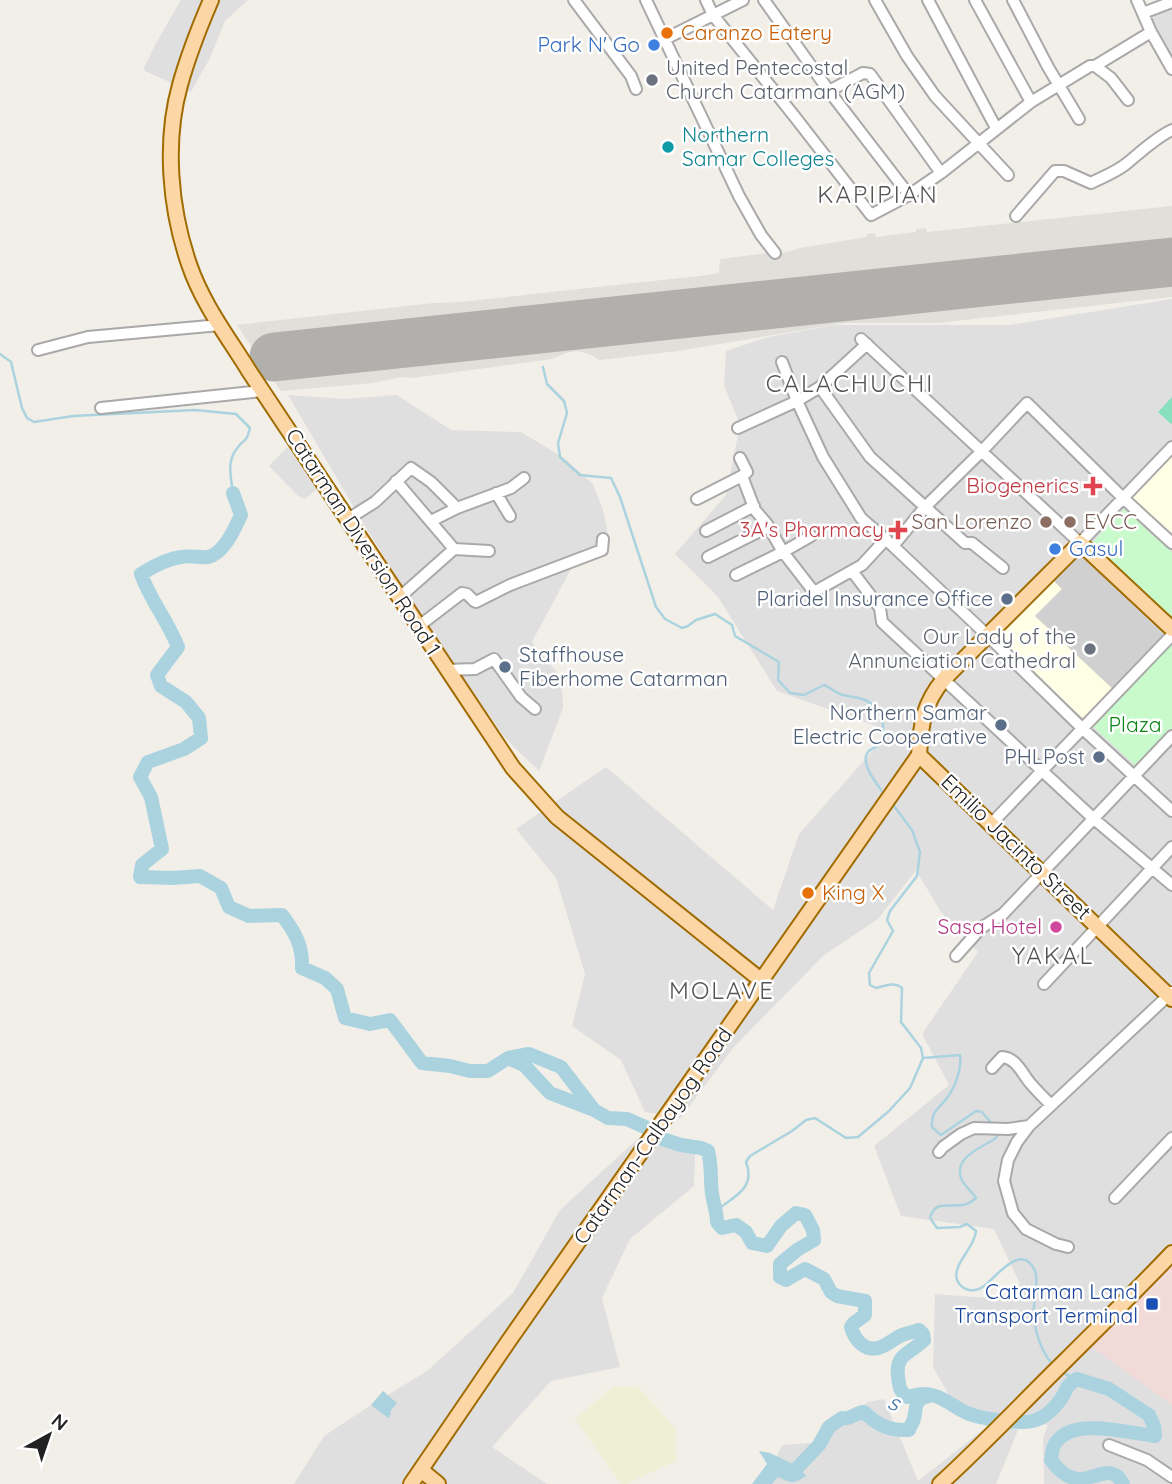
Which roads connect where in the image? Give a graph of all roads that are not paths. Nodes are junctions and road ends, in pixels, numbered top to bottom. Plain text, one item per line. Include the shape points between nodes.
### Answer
1 (211, 0) edge
2 (574, 0) edge
3 (646, 0) edge
4 (706, 0) edge
5 (743, 0) edge
6 (764, 0) edge
7 (928, 0) edge
8 (975, 0) edge
9 (1013, 0) edge
10 (1137, 0) edge
11 (879, 1) edge
12 (1172, 2) edge
13 (1143, 13) junction
14 (713, 15) junction
15 (1151, 32) junction
16 (665, 38) junction
17 (1095, 66) junction
18 (1172, 69) edge
19 (1058, 84) junction
20 (636, 89) dead end
21 (829, 91) junction
22 (1128, 100) dead end
23 (1031, 102) junction
24 (1079, 119) dead end
25 (996, 128) junction
26 (1172, 130) edge
27 (978, 144) junction
28 (941, 173) junction
29 (1008, 175) dead end
30 (909, 195) junction
31 (1016, 216) dead end
32 (775, 253) dead end
33 (220, 325) junction
34 (38, 350) dead end
35 (782, 362) dead end
36 (820, 387) junction
37 (262, 391) junction
38 (797, 401) junction
39 (101, 408) dead end
40 (738, 428) dead end
41 (1172, 447) edge
42 (982, 451) junction
43 (740, 458) dead end
44 (742, 476) junction
45 (524, 478) dead end
46 (396, 481) junction
47 (496, 493) junction
48 (1122, 498) junction
49 (697, 499) dead end
50 (754, 506) junction
51 (925, 507) junction
52 (457, 508) junction
53 (510, 516) dead end
54 (348, 519) junction
55 (431, 521) junction
56 (768, 527) junction
57 (706, 531) dead end
58 (811, 536) dead end
59 (603, 539) dead end
60 (890, 542) junction
61 (1080, 543) junction
62 (1172, 543) edge
63 (454, 549) junction
64 (489, 551) dead end
65 (783, 552) junction
66 (708, 557) dead end
67 (1003, 568) dead end
68 (852, 572) junction
69 (736, 575) dead end
70 (400, 597) junction
71 (419, 626) junction
72 (1172, 629) edge
73 (987, 635) junction
74 (1172, 635) edge
75 (447, 670) junction
76 (944, 679) junction
77 (535, 709) dead end
78 (1083, 729) junction
79 (1172, 736) edge
80 (919, 755) junction
81 (1042, 772) junction
82 (1134, 776) junction
83 (1172, 811) edge
84 (1094, 819) junction
85 (992, 824) junction
86 (1172, 847) edge
87 (1153, 868) junction
88 (1042, 873) junction
89 (1172, 885) edge
90 (1098, 926) junction
91 (956, 956) dead end
92 (762, 981) junction
93 (1044, 984) dead end
94 (1171, 995) edge
95 (992, 1068) dead end
96 (1051, 1105) junction
97 (1029, 1126) junction
98 (1172, 1138) edge
99 (939, 1153) dead end
100 (1115, 1198) dead end
101 (1068, 1247) dead end
102 (1172, 1253) edge
103 (1109, 1445) dead end
104 (421, 1471) junction
105 (1172, 1477) edge
106 (411, 1484) edge
107 (438, 1484) edge
108 (940, 1484) edge

1 - 33 main road, Catarman Diversion Road 1 via 179,88 170,155 189,265
2 - 20 street
3 - 16 street
4 - 14 street
5 - 14 street
6 - 21 street
7 - 25 street
8 - 23 street
9 - 19 street
10 - 13 street
11 - 27 street via 907,56
12 - 13 street
13 - 15 street
14 - 16 street
14 - 30 street via 870,215
15 - 17 street
15 - 18 street
16 - 32 street via 747,211
17 - 19 street
17 - 22 street
19 - 23 street
19 - 24 street
21 - 28 street via 863,73 870,74
21 - 30 street
23 - 25 street
25 - 27 street
26 - 31 street via 1091,183 1055,171
27 - 28 street
27 - 29 street
28 - 30 street
33 - 34 street via 88,337
33 - 37 main road, Catarman Diversion Road 1
35 - 38 street
36 - 38 street
36 - 42 street via 864,342
36 - 51 street via 870,457
37 - 39 street
37 - 54 main road, Catarman Diversion Road 1
38 - 40 street
38 - 60 street via 823,457 861,518
41 - 48 street
42 - 48 street via 1027,403
42 - 51 street
42 - 61 street
43 - 44 street via 747,472
44 - 49 street
44 - 50 street
45 - 47 street
46 - 52 street via 411,468
46 - 54 street
46 - 55 street
47 - 52 street
47 - 53 street
48 - 61 street
48 - 62 street
50 - 56 street
50 - 57 street
51 - 60 street
51 - 67 street
52 - 55 street
54 - 70 main road, Catarman Diversion Road 1
55 - 63 street
56 - 65 street
56 - 66 street
58 - 65 street
59 - 71 street via 602,550 476,601 462,593
60 - 68 street
60 - 73 street
61 - 72 main road
61 - 73 main road
63 - 64 street
63 - 70 street
65 - 68 street via 814,592
65 - 69 street
68 - 76 street via 880,608 882,622
70 - 71 main road, Catarman Diversion Road 1
71 - 75 main road, Catarman Diversion Road 1
73 - 76 main road
73 - 78 street
74 - 78 street
75 - 77 street via 475,669 494,659
75 - 92 main road, Catarman Diversion Road 1 via 513,768 557,817
76 - 80 main road via 925,709
76 - 81 street
78 - 81 street
78 - 82 street
79 - 82 street
80 - 85 main road, Emilio Jacinto Street
80 - 92 main road, Catarman-Calbayog Road
81 - 84 street
81 - 85 street
82 - 83 street
82 - 84 street
84 - 87 street
84 - 88 street
85 - 88 main road, Emilio Jacinto Street
86 - 87 street
87 - 89 street
87 - 90 street
88 - 90 main road, Emilio Jacinto Street
88 - 91 street
90 - 93 street
90 - 94 main road, Emilio Jacinto Street
92 - 104 main road, Catarman-Calbayog Road
94 - 96 street
95 - 96 street via 1002,1057 1009,1058
96 - 97 street
97 - 99 street via 974,1128
97 - 101 street via 1008,1160 1004,1181 1013,1213 1026,1229
98 - 100 street
102 - 108 main road
103 - 105 street via 1147,1460
104 - 106 main road, Catarman-Calbayog Road
104 - 107 main road

